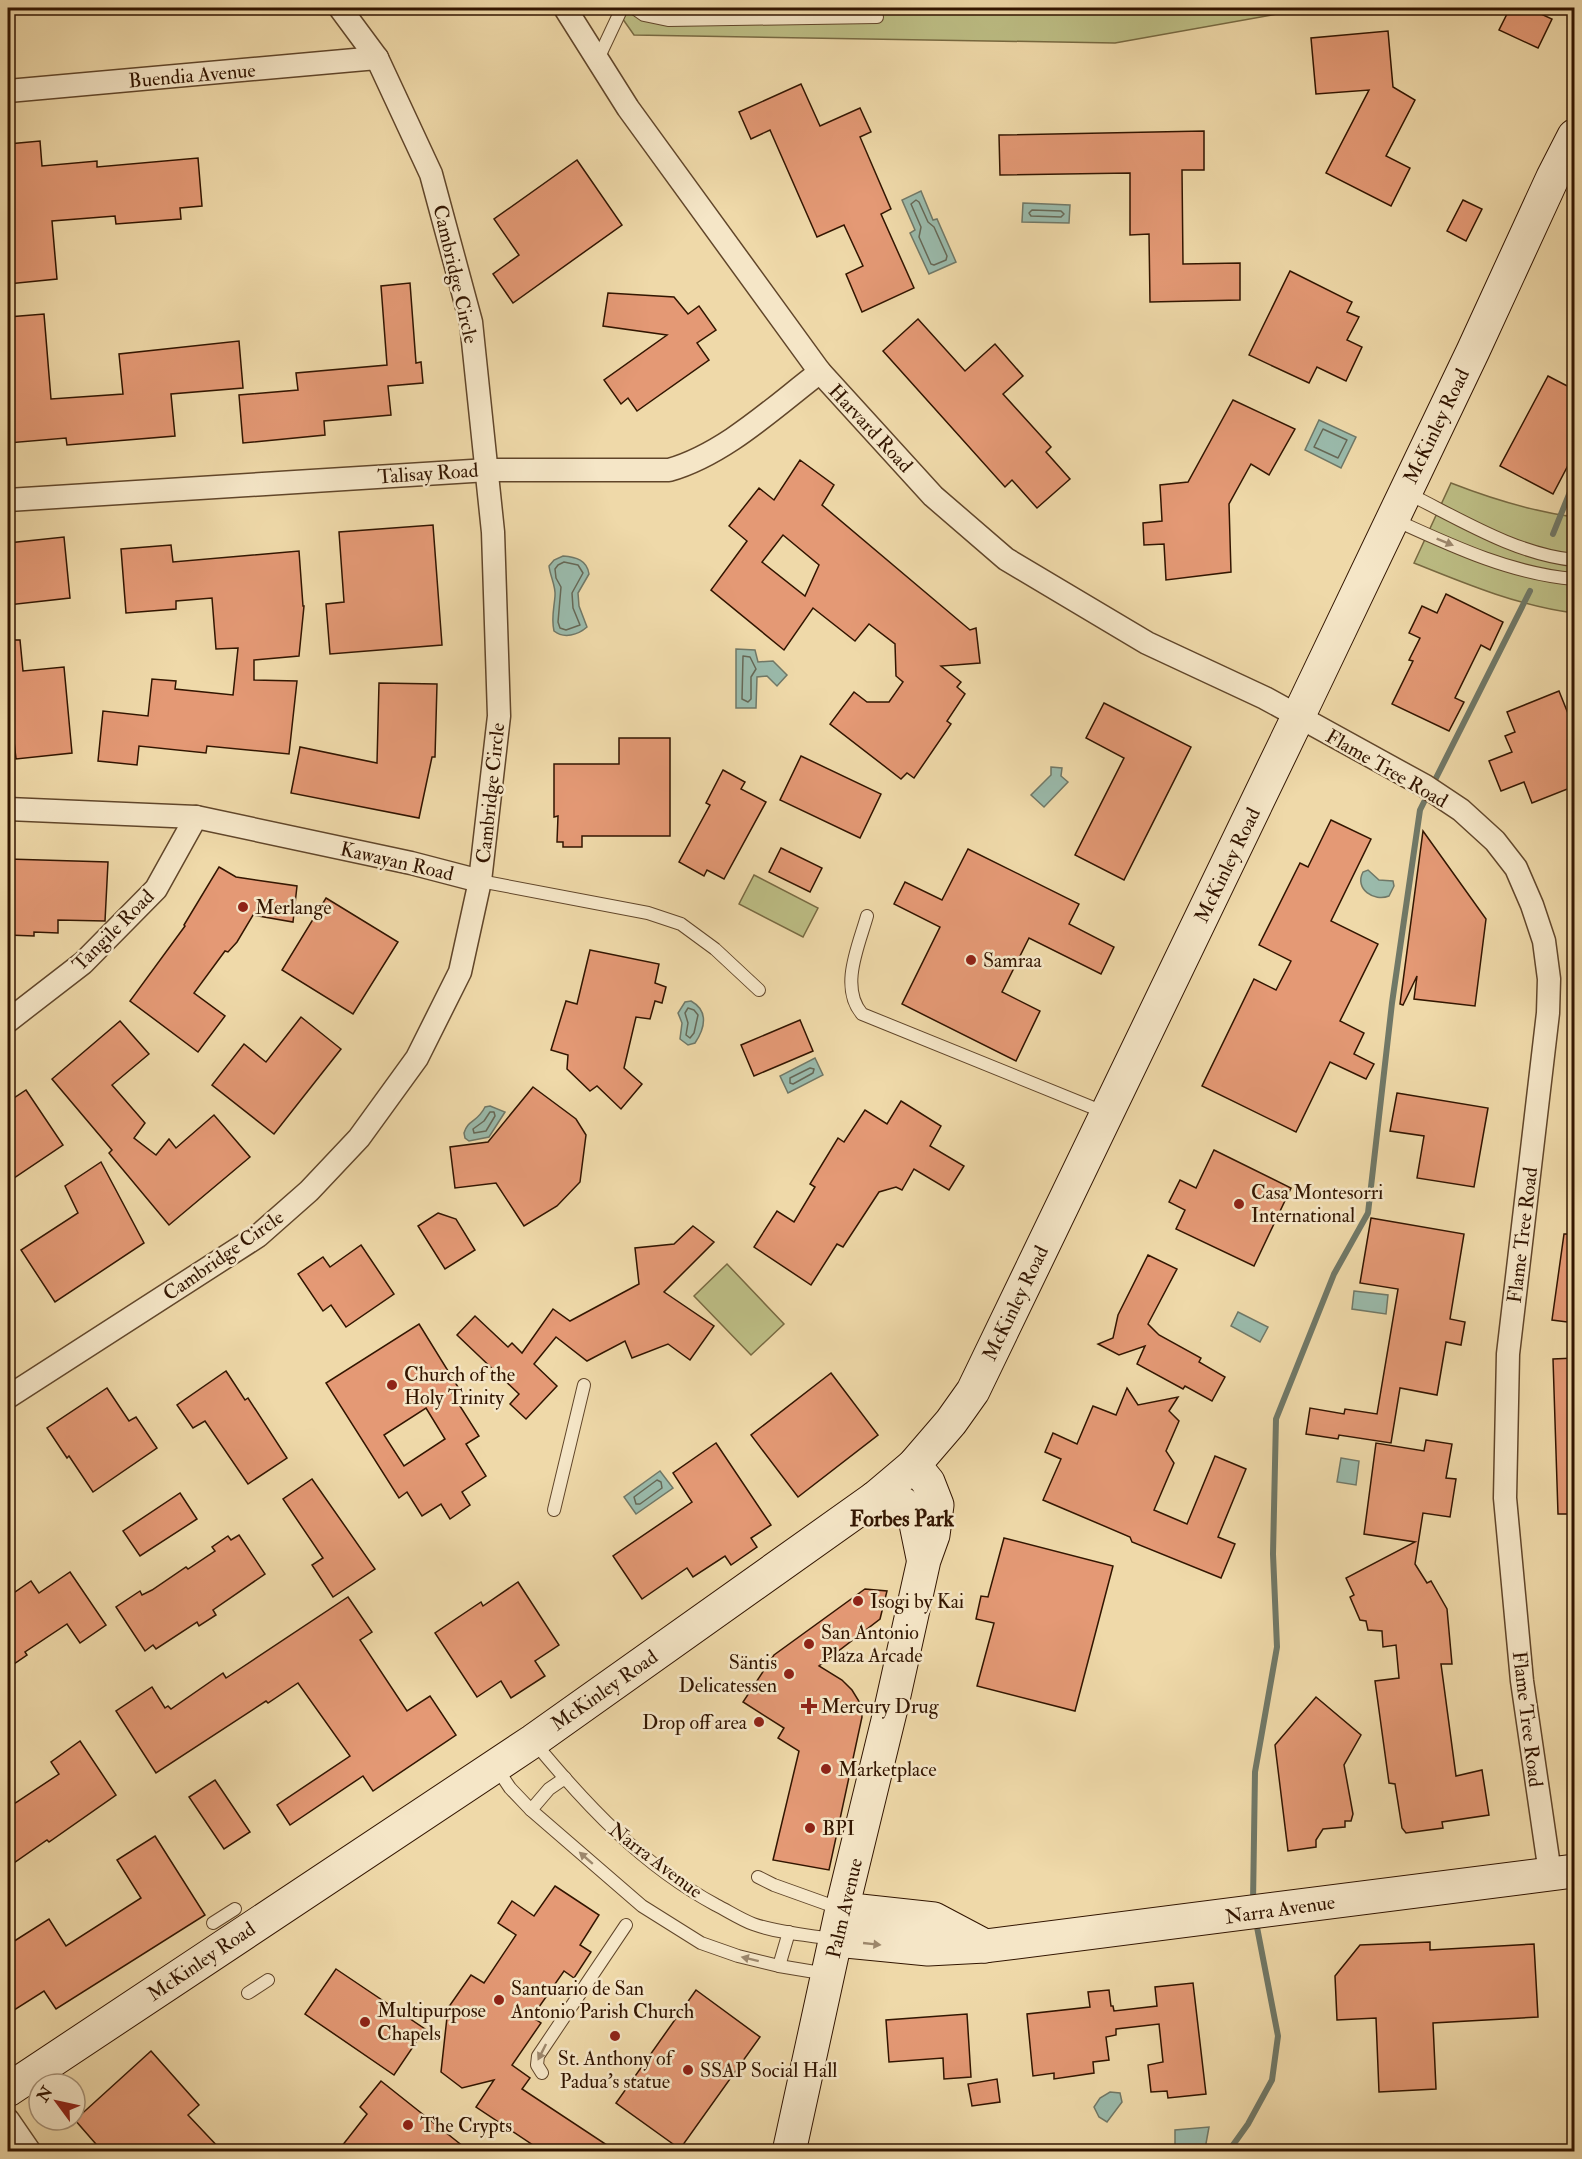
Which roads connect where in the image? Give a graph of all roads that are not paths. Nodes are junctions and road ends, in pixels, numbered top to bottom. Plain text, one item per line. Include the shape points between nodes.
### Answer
1 (340, 8) edge
2 (565, 8) edge
3 (622, 8) edge
4 (634, 8) edge
5 (730, 13) edge
6 (878, 17) dead end
7 (377, 58) junction
8 (598, 59) junction
9 (8, 91) edge
10 (1575, 136) edge
11 (820, 372) junction
12 (488, 470) junction
13 (8, 500) edge
14 (1398, 505) junction
15 (1503, 540) junction
16 (1575, 560) edge
17 (1494, 561) junction
18 (1575, 579) edge
19 (1298, 717) junction
20 (8, 809) edge
21 (196, 817) junction
22 (480, 881) junction
23 (867, 916) dead end
24 (759, 990) dead end
25 (8, 1021) edge
26 (1106, 1113) junction
27 (584, 1385) dead end
28 (8, 1397) edge
29 (914, 1465) junction
30 (875, 1498) junction
31 (554, 1510) dead end
32 (924, 1560) junction
33 (534, 1741) junction
34 (496, 1766) junction
35 (565, 1778) junction
36 (531, 1810) junction
37 (1562, 1872) edge
38 (758, 1877) dead end
39 (235, 1909) dead end
40 (213, 1923) dead end
41 (839, 1924) junction
42 (626, 1925) dead end
43 (789, 1932) junction
44 (779, 1966) junction
45 (828, 1974) junction
46 (268, 1980) dead end
47 (248, 1993) dead end
48 (542, 2073) dead end
49 (8, 2090) edge
50 (8, 2120) edge
51 (30, 2151) edge
52 (789, 2151) edge

1 - 7 street, Cambridge Circle
2 - 8 street, Harvard Road
3 - 8 lane
4 - 5 lane via 644,15 668,20
5 - 6 lane
7 - 9 street, Buendia Avenue
7 - 12 street, Cambridge Circle via 431,174 471,322
8 - 11 street, Harvard Road via 628,108
10 - 14 main road, McKinley Road
11 - 12 street, Talisay Road via 712,453 688,465 669,470
11 - 19 street, Harvard Road via 933,496 1006,559 1147,643
12 - 13 street, Talisay Road
12 - 22 street, Cambridge Circle via 494,532 499,716
14 - 15 lane
14 -> 17 lane
14 - 19 main road, McKinley Road
15 - 16 lane via 1535,553
15 - 17 lane
17 - 18 lane
19 - 26 main road, McKinley Road
19 - 37 street, Flame Tree Road via 1425,786 1461,810 1495,841 1516,868 1544,941 1548,1012 1508,1354 1505,1498 1522,1681
20 - 21 street, Kawayan Road
21 - 22 street, Kawayan Road
21 - 25 street, Tangile Road via 156,889 83,963
22 - 24 lane, Kawayan Road via 648,913 681,924
22 - 28 street, Cambridge Circle via 460,972 417,1058 352,1145 309,1191 258,1236
23 - 26 lane via 852,977 852,996 862,1014
26 - 29 main road, McKinley Road via 973,1390
27 - 31 lane
29 - 30 main road, McKinley Road
29 - 32 main road, Palm Avenue via 928,1482 937,1505 933,1535
30 - 32 main road, Palm Avenue via 903,1504 915,1519
30 - 33 main road, McKinley Road
32 - 41 main road, Palm Avenue
33 - 34 main road, McKinley Road
33 - 35 lane, Narra Avenue
34 - 36 lane
34 - 49 main road, McKinley Road
35 - 36 lane
35 - 43 lane, Narra Avenue via 610,1828 686,1888 750,1923
44 -> 36 lane via 701,1943 663,1920
37 - 41 main road, Narra Avenue via 986,1946 928,1949
38 - 41 lane
39 - 40 lane
41 - 43 lane, Narra Avenue
41 - 45 main road, Palm Avenue
42 -> 48 lane via 538,2056 537,2065
43 - 44 lane
44 - 45 lane
45 - 52 main road, Palm Avenue
46 - 47 lane
50 - 51 street

